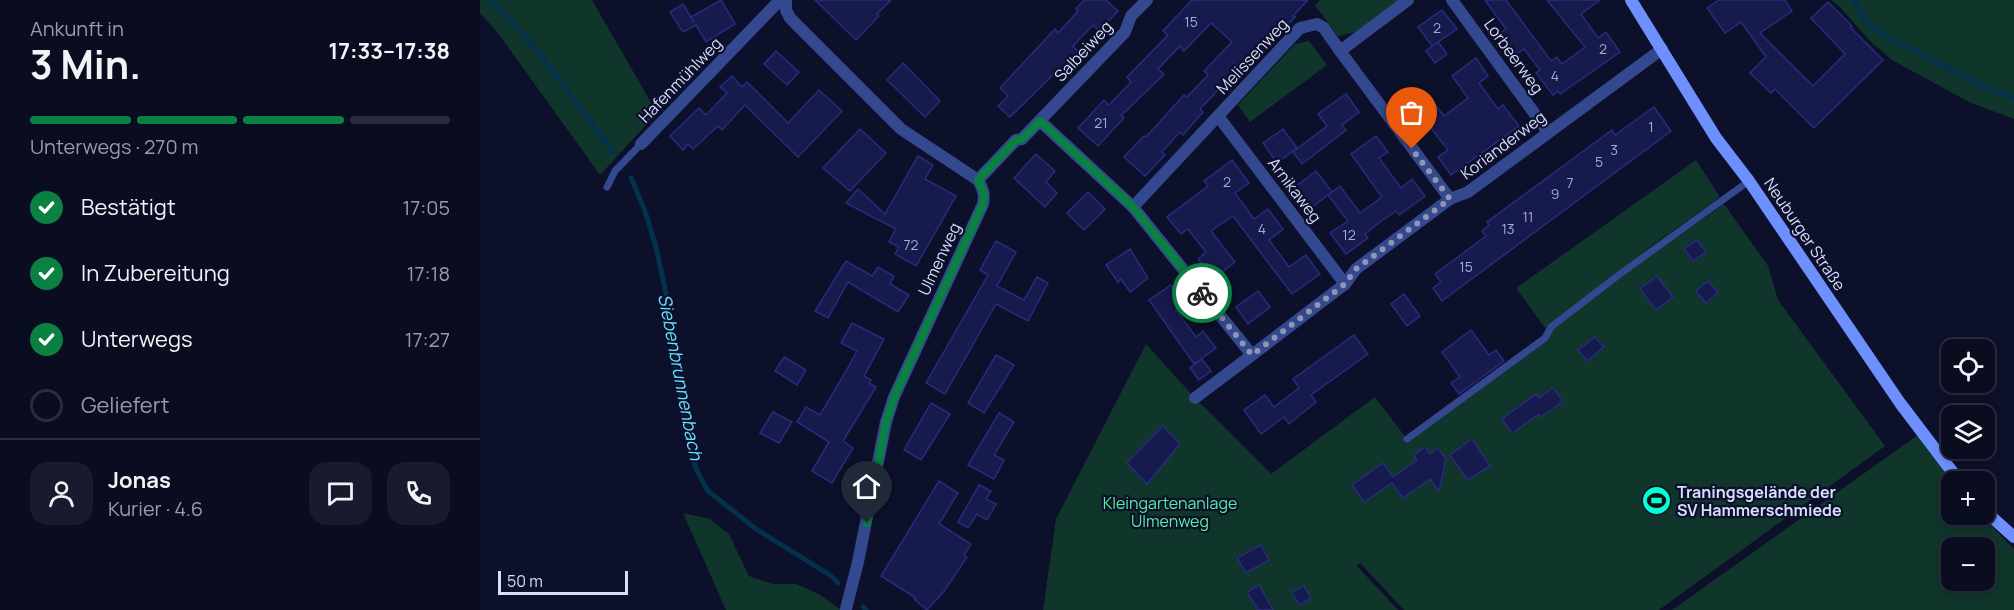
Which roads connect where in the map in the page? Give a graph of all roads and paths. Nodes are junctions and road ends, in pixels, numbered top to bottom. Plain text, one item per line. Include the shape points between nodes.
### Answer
1 (780, 0) edge
2 (786, 0) edge
3 (1147, 0) edge
4 (1408, 0) edge
5 (1452, 0) edge
6 (1631, 0) edge
7 (1662, 49) junction
8 (1340, 51) junction
9 (1218, 116) junction
10 (1040, 121) junction
11 (1548, 132) junction
12 (641, 144) joint
13 (978, 180) junction
14 (1749, 181) junction
15 (607, 187) dead end
16 (1450, 199) junction
17 (1133, 207) junction
18 (1345, 284) junction
19 (1252, 355) junction
20 (1195, 398) dead end
21 (1407, 439) dead end
22 (1952, 471) edge
23 (1995, 520) edge
24 (2014, 537) edge
25 (846, 609) edge

1 - 12 street, Hafenmühlweg
2 - 13 street via 790,18 901,129
3 - 10 street, Salbeiweg via 1131,16 1125,32
4 - 8 street
5 - 11 street, Lorbeerweg
6 - 7 street, Neuburger Straße
7 - 11 street, Korianderweg
7 - 14 street, Neuburger Straße via 1716,138
8 - 9 street, Melissenweg via 1317,24 1300,28
8 - 16 street
9 - 17 street, Melissenweg
9 - 18 street, Arnikaweg
10 - 13 street, Salbeiweg
10 - 17 street
11 - 16 street, Korianderweg via 1468,192
12 - 15 lane, Hafenmühlweg via 615,171
13 - 25 street, Ulmenweg via 985,196 983,204 886,422
14 - 21 lane via 1620,274 1551,327 1545,338
14 - 22 street, Neuburger Straße via 1906,412
16 - 18 street, Korianderweg via 1356,269
17 - 19 street
18 - 19 street, Korianderweg
19 - 20 street, Korianderweg
23 - 24 street

